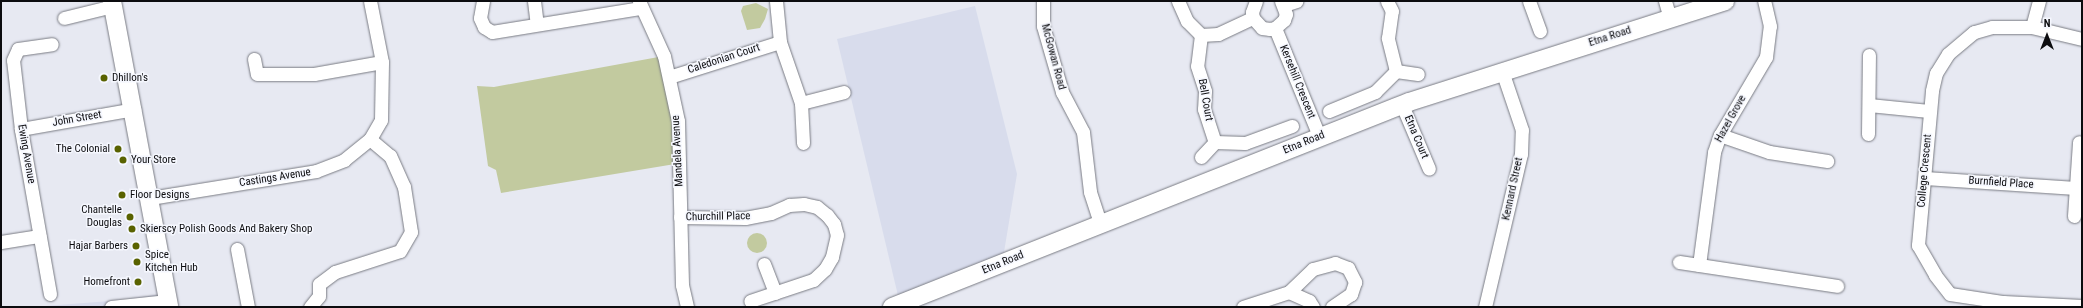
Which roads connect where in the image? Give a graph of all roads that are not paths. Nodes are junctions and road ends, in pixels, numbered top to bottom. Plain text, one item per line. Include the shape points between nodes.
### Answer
1 (370, 1) edge
2 (483, 1) edge
3 (534, 1) edge
4 (776, 1) edge
5 (1043, 1) edge
6 (1178, 1) edge
7 (1256, 1) edge
8 (1387, 1) edge
9 (1529, 1) edge
10 (1665, 1) edge
11 (1725, 1) edge
12 (1764, 1) edge
13 (2040, 1) edge
14 (1287, 2) edge
15 (113, 4) edge
16 (640, 5) edge
17 (64, 18) dead end
18 (1253, 18) junction
19 (1670, 18) junction
20 (537, 24) junction
21 (2032, 27) junction
22 (1275, 28) junction
23 (1540, 31) dead end
24 (1201, 35) junction
25 (2082, 39) edge
26 (780, 42) junction
27 (52, 44) dead end
28 (1869, 55) dead end
29 (254, 59) dead end
30 (382, 62) junction
31 (1396, 71) junction
32 (1502, 71) junction
33 (1418, 74) dead end
34 (669, 77) junction
35 (844, 92) dead end
36 (801, 103) junction
37 (1402, 105) junction
38 (1869, 105) junction
39 (134, 109) junction
40 (1329, 111) dead end
41 (1929, 111) junction
42 (1292, 126) dead end
43 (21, 129) junction
44 (1868, 134) dead end
45 (1720, 135) junction
46 (1319, 136) junction
47 (370, 139) junction
48 (1215, 142) junction
49 (2079, 142) dead end
50 (803, 143) dead end
51 (1201, 157) dead end
52 (1827, 161) dead end
53 (1429, 170) dead end
54 (1925, 178) junction
55 (2076, 188) junction
56 (150, 198) junction
57 (2074, 216) dead end
58 (680, 218) junction
59 (1101, 225) junction
60 (40, 236) junction
61 (1, 242) edge
62 (237, 249) dead end
63 (1679, 262) dead end
64 (764, 264) dead end
65 (1699, 265) junction
66 (1837, 286) dead end
67 (1289, 292) junction
68 (775, 293) junction
69 (50, 294) dead end
70 (750, 302) dead end
71 (169, 304) edge
72 (1311, 304) edge
73 (2082, 306) edge
74 (111, 307) edge
75 (248, 307) edge
76 (310, 307) edge
77 (687, 307) edge
78 (892, 307) edge
79 (1243, 307) edge
80 (1332, 307) edge
81 (1485, 307) edge

1 - 30 street, Castings Avenue
2 - 20 street via 480,18 484,27 492,32
3 - 20 street
4 - 26 street
5 - 59 street, McGowan Road via 1043,26 1062,92 1083,132 1090,192
6 - 24 street via 1187,21
7 - 18 street via 1252,12
8 - 31 street via 1392,11 1388,38
9 - 23 street
10 - 19 street
11 - 19 street, Etna Road
12 - 45 street, Hazel Grove via 1770,26 1766,57
13 - 21 street
14 - 22 street via 1284,20
15 - 17 street
15 - 39 street
16 - 20 street via 581,20
16 - 34 street, Mandela Avenue via 664,56
18 - 22 street via 1262,28
18 - 24 street via 1218,34
19 - 32 street, Etna Road
21 - 25 street, College Crescent
21 - 41 street, College Crescent via 1992,27 1974,32 1958,43 1936,73
22 - 46 street, Kersehill Crescent
24 - 48 street, Bell Court via 1198,66 1205,91 1204,109
26 - 34 street, Caledonian Court
26 - 36 street
27 - 43 street, Ewing Avenue via 18,49 13,60
28 - 38 street
29 - 30 street via 257,74 314,74
30 - 47 street, Castings Avenue via 381,120
31 - 33 street
31 - 40 street via 1375,92
32 - 37 street, Etna Road
32 - 81 street, Kennard Street via 1522,130 1521,154
34 - 58 street, Mandela Avenue via 678,121 681,163
35 - 36 street
36 - 50 street
37 - 46 street, Etna Road
37 - 53 street, Etna Court
38 - 41 street
38 - 44 street
39 - 43 street, John Street
39 - 56 street
41 - 54 street, College Crescent
42 - 48 street via 1245,143
43 - 60 street, Ewing Avenue
45 - 52 street via 1769,152
45 - 65 street, Hazel Grove via 1714,152
46 - 59 street, Etna Road
47 - 56 street, Castings Avenue via 344,160 316,171
47 - 76 street via 390,156 404,186 411,232 400,250 335,272 320,284 319,296
48 - 51 street
49 - 55 street
54 - 55 street, Burnfield Place
54 - 73 street, College Crescent via 1918,245 1935,275 1950,294 2003,302
55 - 57 street
56 - 71 street
58 - 68 street, Churchill Place via 745,218 771,213 789,205 804,204 817,207 834,224 837,235 832,257 825,269 813,280
58 - 77 street, Mandela Avenue via 682,285
59 - 78 street, Etna Road
60 - 61 street
60 - 69 street, Ewing Avenue
62 - 75 street
63 - 65 street
64 - 68 street
65 - 66 street
67 - 72 street
67 - 79 street
67 - 80 street via 1313,270 1335,263 1348,268 1355,282 1351,294
68 - 70 street, Churchill Place
71 - 74 street

